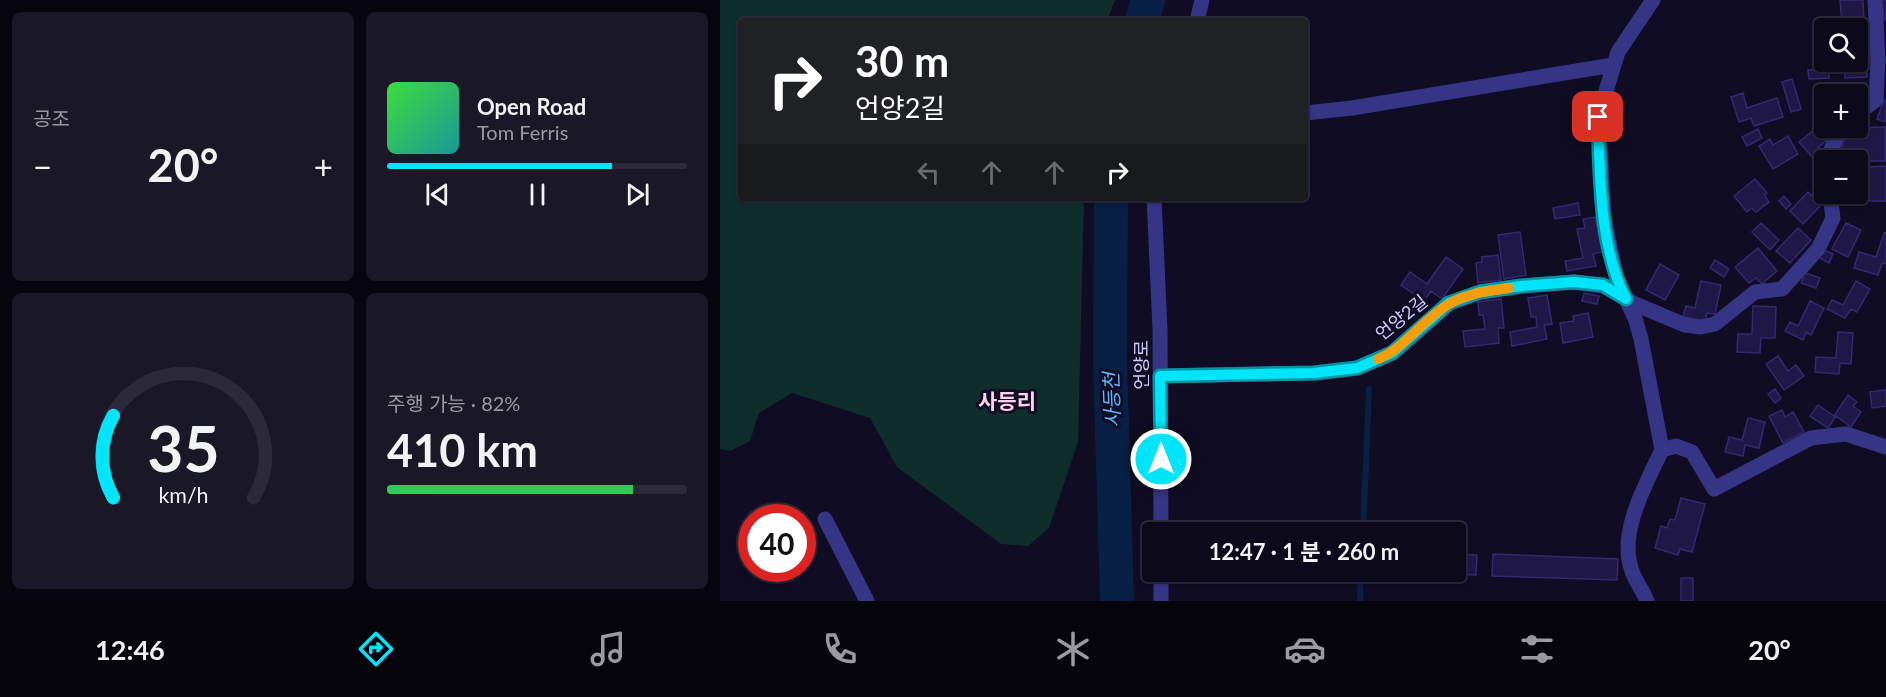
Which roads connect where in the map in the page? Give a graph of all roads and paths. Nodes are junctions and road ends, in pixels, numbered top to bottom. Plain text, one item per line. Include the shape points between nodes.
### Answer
1 (1202, 0) edge
2 (1653, 0) edge
3 (1875, 0) edge
4 (1198, 18) edge
5 (1613, 65) junction
6 (1868, 106) edge
7 (1308, 113) edge
8 (1154, 201) edge
9 (1831, 204) edge
10 (1626, 299) junction
11 (1160, 376) junction
12 (1886, 447) edge
13 (1662, 450) junction
14 (825, 519) dead end
15 (1161, 522) edge
16 (1161, 582) edge
17 (867, 601) edge
18 (1161, 601) edge
19 (1647, 601) edge

1 - 4 street
2 - 5 street
3 - 6 street via 1876,100
5 - 7 street
5 - 10 street via 1598,117 1600,153 1604,218 1617,281
8 - 11 street, 언양로
9 - 10 street, 언양2길 via 1833,218 1818,249 1782,289 1755,292 1714,324 1685,326
10 - 11 street, 언양2길 via 1603,285 1574,282 1480,292 1449,303 1392,353 1357,368 1314,373
10 - 13 street via 1641,339
11 - 15 street, 언양로
12 - 13 street via 1846,434 1811,438 1714,489 1692,452 1676,446
13 - 19 street via 1627,541 1631,568
14 - 17 street
16 - 18 street

